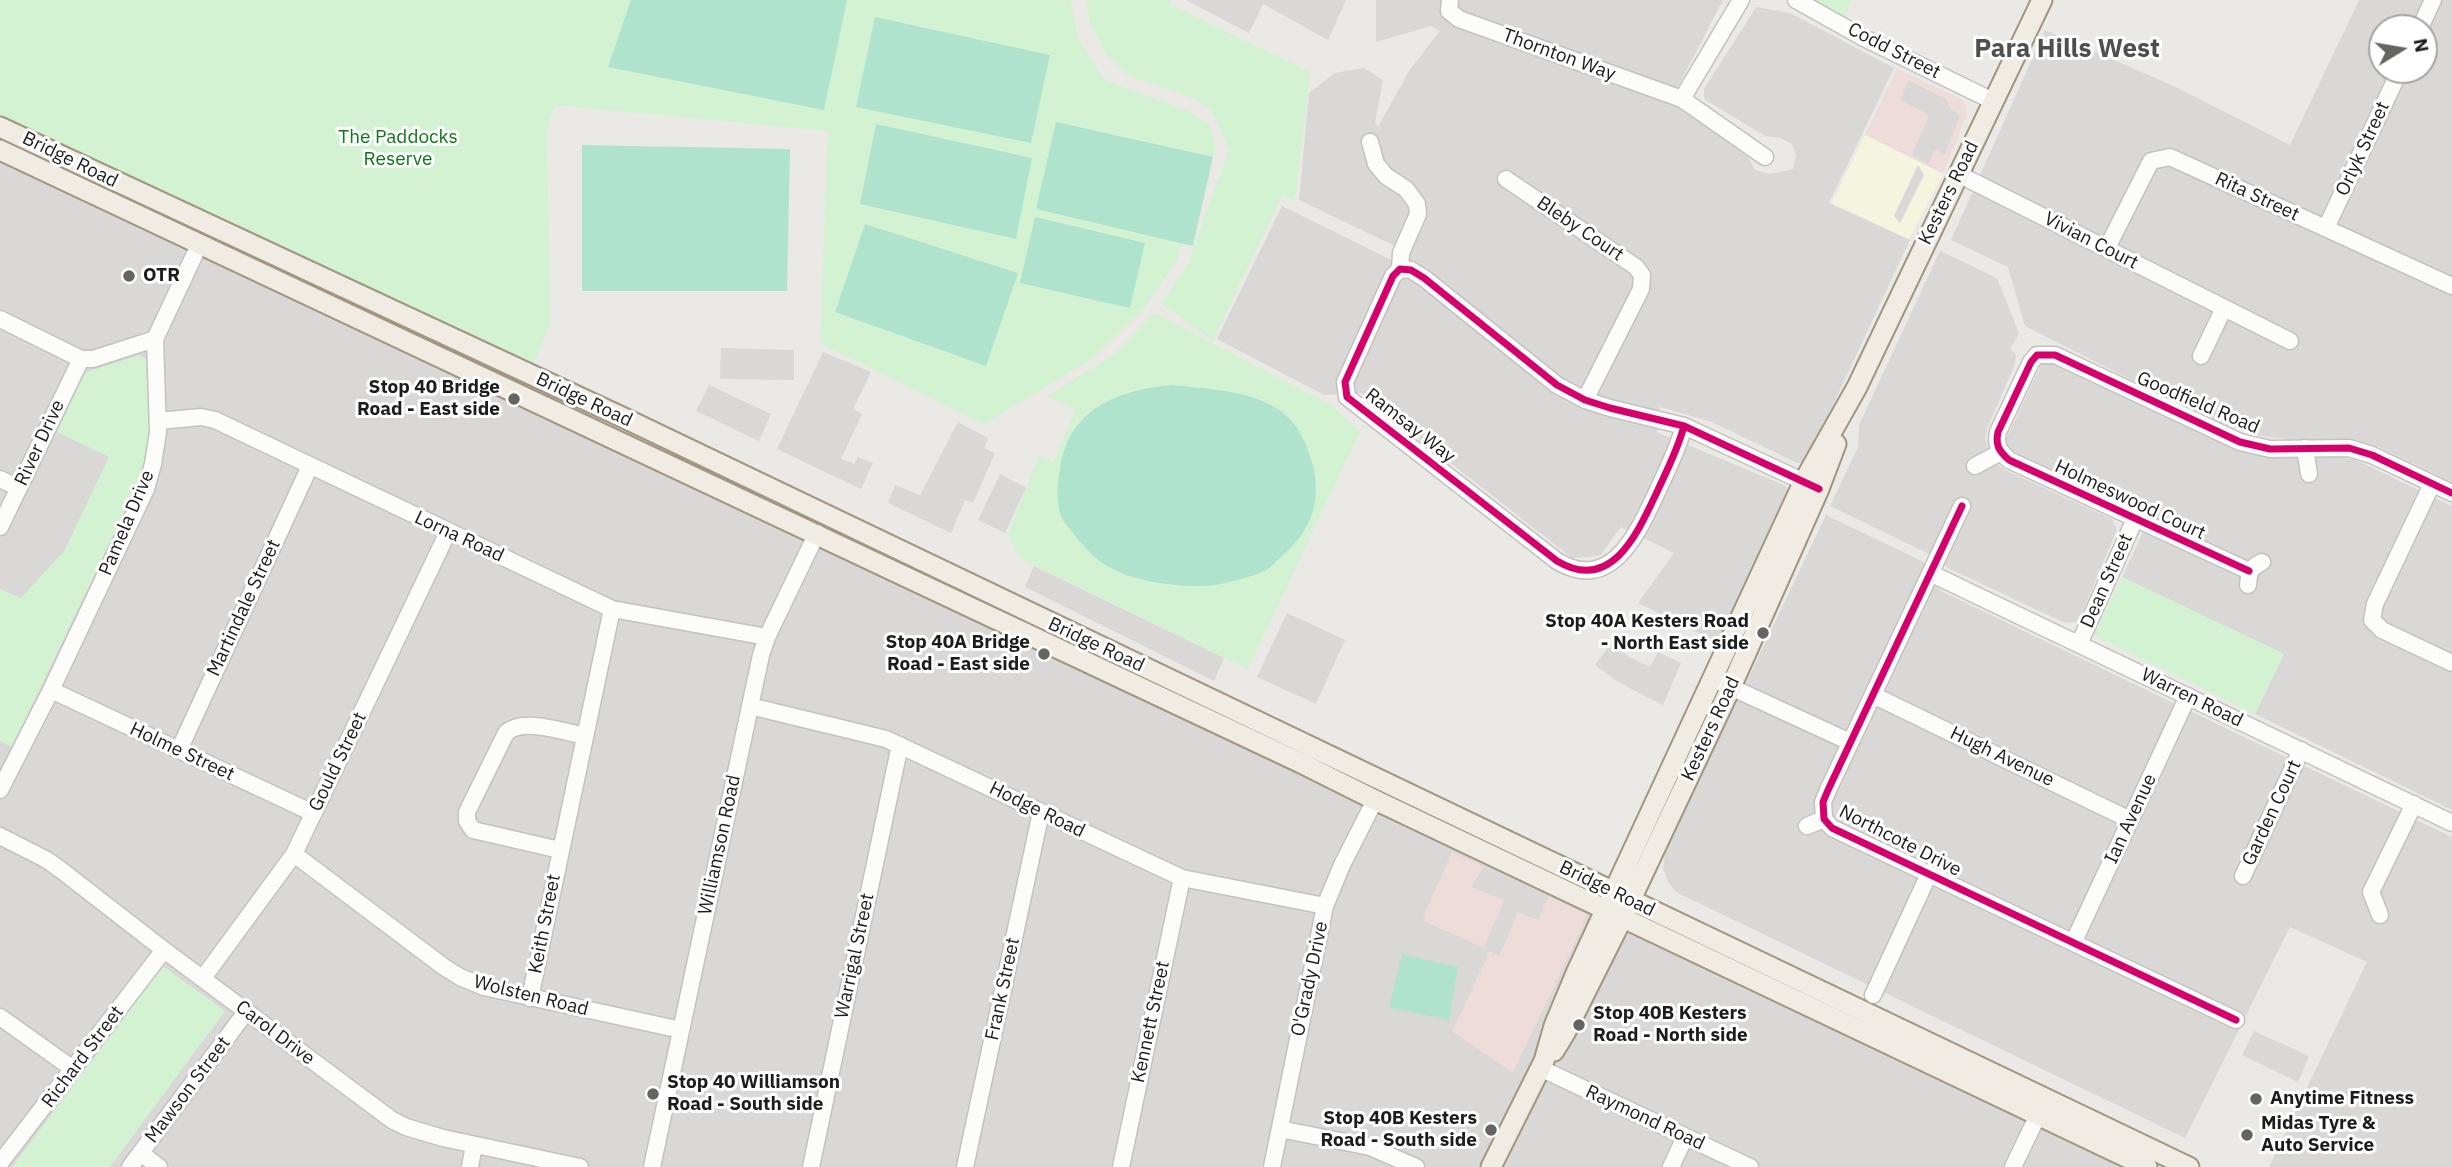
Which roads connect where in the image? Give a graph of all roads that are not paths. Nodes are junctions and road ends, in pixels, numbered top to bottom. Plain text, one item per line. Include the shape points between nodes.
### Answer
1 (1450, 0) edge
2 (1741, 0) edge
3 (1796, 0) edge
4 (2042, 0) edge
5 (2393, 84) edge
6 (1682, 99) junction
7 (1993, 101) junction
8 (0, 127) edge
9 (1370, 142) dead end
10 (0, 150) edge
11 (1766, 157) dead end
12 (1958, 174) junction
13 (1506, 179) dead end
14 (2326, 229) junction
15 (203, 234) junction
16 (2106, 248) junction
17 (1400, 269) junction
18 (2452, 286) edge
19 (2224, 308) junction
20 (0, 319) edge
21 (155, 339) junction
22 (2290, 341) dead end
23 (2201, 356) dead end
24 (81, 359) junction
25 (1585, 400) junction
26 (159, 421) junction
27 (1684, 426) junction
28 (663, 437) junction
29 (2305, 449) junction
30 (2001, 452) junction
31 (654, 457) junction
32 (310, 466) junction
33 (1975, 466) dead end
34 (2309, 474) dead end
35 (0, 479) edge
36 (2432, 484) junction
37 (1811, 485) junction
38 (19, 488) junction
39 (2452, 493) edge
40 (1962, 506) dead end
41 (826, 515) junction
42 (2135, 519) junction
43 (0, 527) edge
44 (448, 532) junction
45 (817, 533) junction
46 (2253, 573) dead end
47 (1932, 574) junction
48 (992, 606) junction
49 (612, 609) junction
50 (767, 637) junction
51 (2079, 644) junction
52 (2452, 663) edge
53 (1712, 680) junction
54 (1731, 687) junction
55 (51, 690) junction
56 (1873, 695) junction
57 (2188, 696) junction
58 (750, 706) junction
59 (584, 737) junction
60 (1850, 742) junction
61 (900, 745) junction
62 (179, 750) junction
63 (2301, 750) junction
64 (1383, 782) junction
65 (0, 790) edge
66 (1375, 800) junction
67 (2414, 804) junction
68 (1041, 812) junction
69 (313, 813) junction
70 (1824, 819) junction
71 (2130, 820) junction
72 (2452, 822) edge
73 (1807, 825) dead end
74 (0, 836) edge
75 (560, 850) junction
76 (294, 854) junction
77 (1646, 869) junction
78 (1929, 874) junction
79 (2243, 876) dead end
80 (1182, 878) junction
81 (1619, 904) junction
82 (1325, 906) junction
83 (1658, 913) junction
84 (2380, 915) dead end
85 (2074, 942) junction
86 (164, 950) junction
87 (203, 978) junction
88 (1872, 995) dead end
89 (530, 998) junction
90 (246, 1012) junction
91 (0, 1017) edge
92 (2236, 1020) dead end
93 (681, 1030) junction
94 (1542, 1064) junction
95 (73, 1069) junction
96 (2042, 1107) junction
97 (1280, 1129) junction
98 (1685, 1137) junction
99 (474, 1145) junction
100 (141, 1153) junction
101 (0, 1163) edge
102 (130, 1167) edge
103 (159, 1167) edge
104 (470, 1167) edge
105 (580, 1167) edge
106 (652, 1167) edge
107 (811, 1167) edge
108 (965, 1167) edge
109 (1121, 1167) edge
110 (1272, 1167) edge
111 (1416, 1167) edge
112 (1490, 1167) edge
113 (1671, 1167) edge
114 (1750, 1167) edge
115 (2013, 1167) edge
116 (2147, 1167) edge
117 (2189, 1167) edge

1 - 6 street, Thornton Way via 1449,11 1459,19
2 - 6 street
3 - 7 street, Codd Street
4 - 7 main road, Kesters Road
5 - 14 street, Orlyk Street
6 - 11 street, Thornton Way
7 - 12 main road, Kesters Road
8 - 15 main road, Bridge Road
9 - 17 street, Ramsay Way via 1376,164 1417,204
10 - 15 main road, Bridge Road
12 - 16 street, Vivian Court
12 - 37 main road, Kesters Road
13 - 25 street, Bleby Court via 1642,275 1641,289
14 - 16 street, Rita Street via 2170,157 2151,161
14 - 18 street, Rita Street
15 - 21 street, Pamela Drive
15 - 28 main road, Bridge Road via 273,253
15 - 31 main road, Bridge Road
16 - 19 street, Vivian Court
17 - 25 street via 1424,278 1557,385
17 - 27 street, Ramsay Way via 1388,285 1345,382 1347,397 1567,567 1602,567 1627,548
19 - 22 street, Vivian Court
19 - 23 street
20 - 24 street
21 - 24 street
21 - 26 street, Pamela Drive
24 - 38 street, River Drive
25 - 27 street
26 - 32 street, Lorna Road via 215,420
26 - 55 street, Pamela Drive via 146,489
27 - 37 street
28 - 31 main road
28 - 41 main road, Bridge Road
29 - 30 street, Goodfield Road via 2270,449 2240,442 2055,355 2044,354 2031,362 1998,432
29 - 34 street
29 - 36 street, Goodfield Road via 2349,448
30 - 33 street
30 - 42 street, Holmeswood Court via 2009,460
31 - 45 main road, Bridge Road
32 - 44 street, Lorna Road
32 - 62 street, Martindale Street
35 - 38 street
36 - 39 street, Goodfield Road
36 - 52 street via 2375,604 2372,620 2382,630
37 - 53 main road, Kesters Road
37 - 54 main road, Kesters Road
38 - 43 street, River Drive
40 - 47 street, Northcote Drive
41 - 45 main road
41 - 48 main road, Bridge Road
42 - 46 street, Holmeswood Court
42 - 51 street, Dean Street
44 - 49 street, Lorna Road
44 - 69 street, Gould Street
45 - 48 main road, Bridge Road
45 - 50 street, Williamson Road
47 - 51 street, Warren Road
47 - 56 street, Northcote Drive
48 - 64 main road, Bridge Road
48 - 66 main road, Bridge Road
49 - 50 street, Lorna Road
49 - 59 street, Keith Street
50 - 58 street, Williamson Road
51 - 57 street, Warren Road
53 - 54 street
53 - 81 main road, Kesters Road
54 - 60 street
54 - 77 main road, Kesters Road
55 - 62 street, Holme Street
55 - 65 street, Pamela Drive
56 - 60 street, Northcote Drive
56 - 71 street, Hugh Avenue
57 - 63 street, Warren Road
57 - 71 street, Ian Avenue
58 - 61 street, Hodge Road
58 - 93 street, Williamson Road
59 - 75 street, Keith Street
59 - 75 street, Keith Street via 527,725 512,728 467,811 473,830
60 - 70 street, Northcote Drive via 1823,802
61 - 68 street, Hodge Road
61 - 107 street, Warrigal Street
62 - 69 street, Holme Street
63 - 67 street, Warren Road
63 - 79 street, Garden Court
64 - 66 main road
64 - 81 main road, Bridge Road
66 - 81 main road, Bridge Road
66 - 82 street, O'Grady Drive
67 - 72 street, Warren Road
67 - 84 street via 2371,892
68 - 80 street, Hodge Road
68 - 108 street, Frank Street
69 - 76 street, Gould Street
70 - 73 street, Northcote Drive
70 - 78 street, Northcote Drive via 1832,828
71 - 85 street, Ian Avenue
74 - 86 street, Carol Drive via 47,860
75 - 89 street, Keith Street
76 - 87 street, Gould Street
76 - 89 street, Wolsten Road via 452,973 484,987
77 - 81 main road, Kesters Road
77 - 83 main road
78 - 85 street, Northcote Drive
78 - 88 street
80 - 82 street, Hodge Road
80 - 109 street, Kennett Street
81 - 83 main road, Bridge Road
81 - 94 main road, Kesters Road via 1554,1026
81 - 96 main road, Bridge Road
82 - 97 street, O'Grady Drive
83 - 96 main road, Bridge Road
85 - 92 street, Northcote Drive
86 - 87 street, Carol Drive
86 - 95 street, Richard Street
87 - 90 street, Carol Drive
89 - 93 street, Wolsten Road
90 - 99 street, Carol Drive via 392,1120
90 - 100 street, Mawson Street
91 - 95 street
93 - 106 street, Williamson Road
94 - 98 street, Raymond Road
94 - 112 main road, Kesters Road
95 - 101 street, Richard Street
96 - 115 street
96 - 116 main road, Bridge Road
96 - 117 main road, Bridge Road
97 - 110 street, O'Grady Drive
97 - 111 street via 1370,1147
98 - 113 street
98 - 114 street, Raymond Road
99 - 104 street
99 - 105 street, Carol Drive
100 - 102 street, Mawson Street
100 - 103 street

